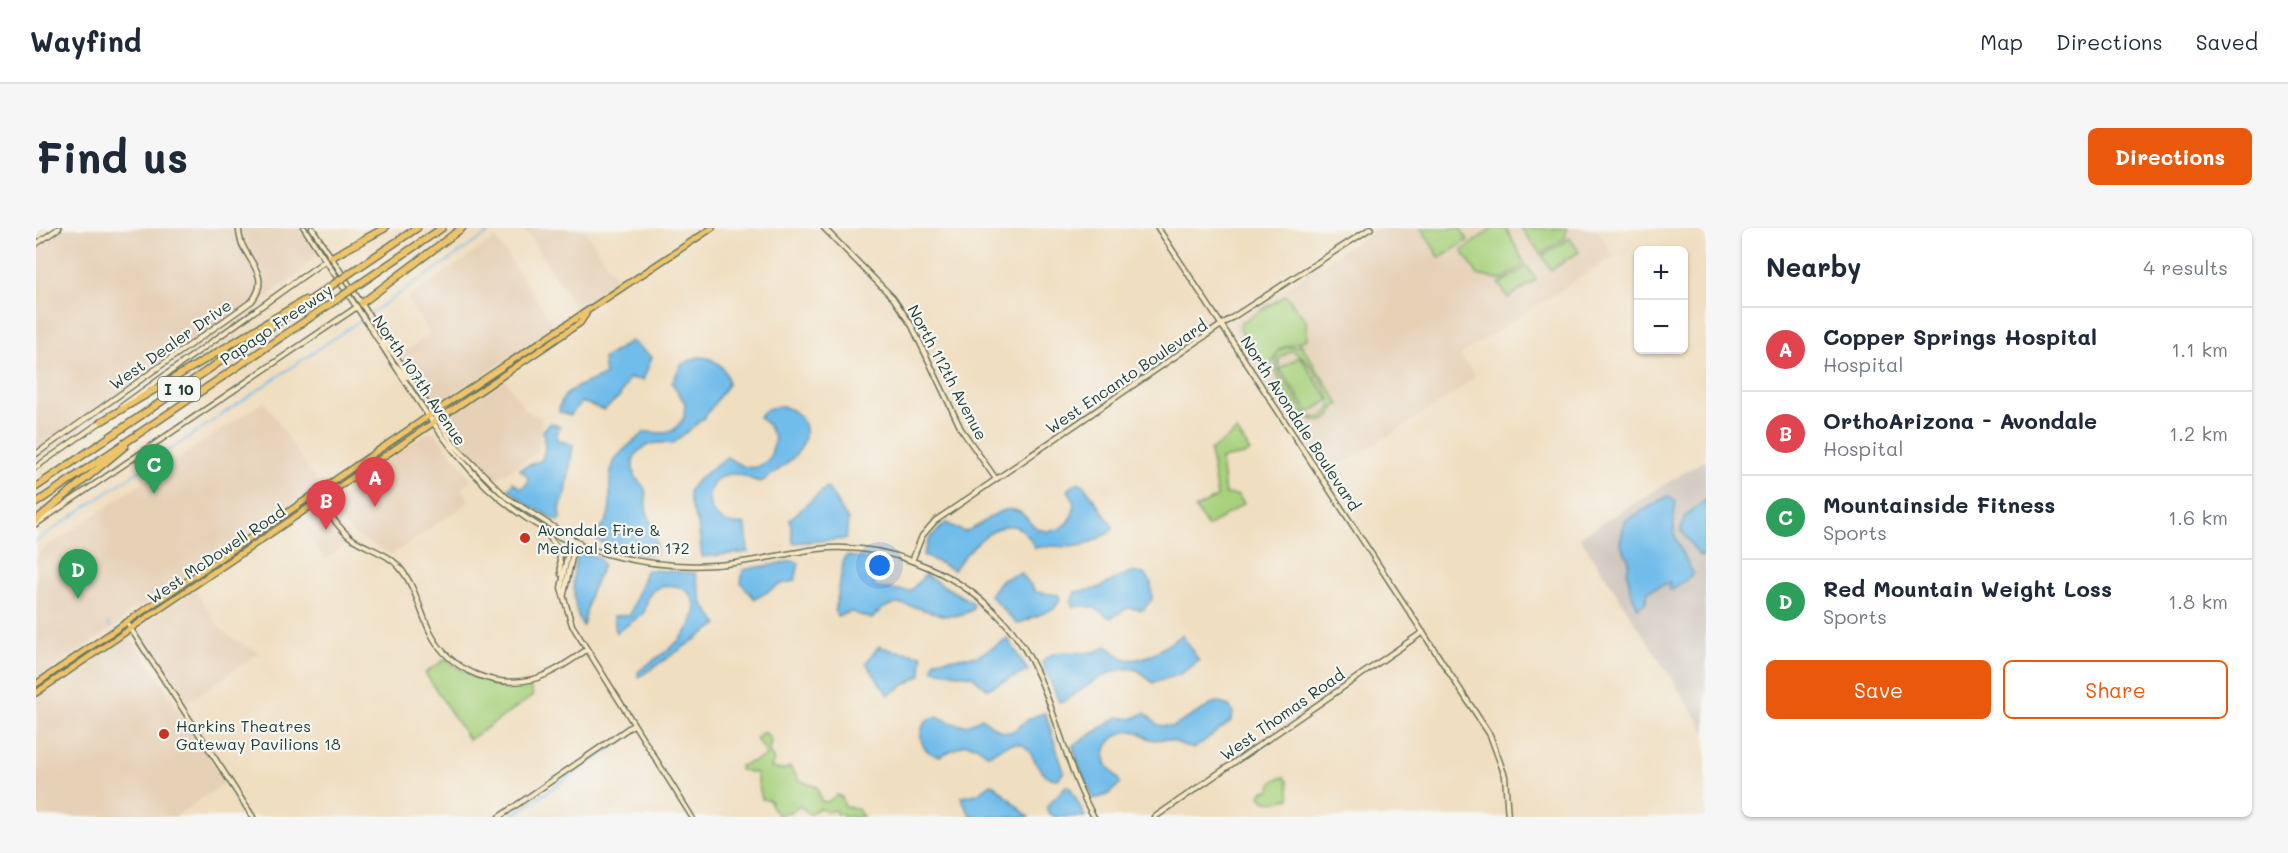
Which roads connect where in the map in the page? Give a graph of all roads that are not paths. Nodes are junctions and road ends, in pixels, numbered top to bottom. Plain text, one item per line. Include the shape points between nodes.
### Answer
1 (59, 228) edge
2 (239, 228) edge
3 (304, 228) edge
4 (312, 228) edge
5 (385, 228) edge
6 (417, 228) edge
7 (442, 228) edge
8 (462, 228) edge
9 (712, 228) edge
10 (824, 228) edge
11 (1158, 228) edge
12 (1371, 228) edge
13 (36, 244) edge
14 (329, 259) junction
15 (322, 292) junction
16 (359, 305) junction
17 (586, 314) junction
18 (1222, 324) junction
19 (377, 337) junction
20 (401, 362) junction
21 (396, 366) junction
22 (412, 381) junction
23 (430, 414) junction
24 (102, 421) junction
25 (435, 422) junction
26 (131, 439) junction
27 (36, 454) edge
28 (36, 467) edge
29 (996, 480) junction
30 (36, 487) edge
31 (317, 493) junction
32 (321, 499) junction
33 (36, 503) edge
34 (528, 516) junction
35 (36, 522) edge
36 (539, 526) junction
37 (574, 541) junction
38 (912, 561) junction
39 (562, 579) junction
40 (563, 595) junction
41 (128, 625) junction
42 (1423, 632) junction
43 (585, 651) junction
44 (75, 662) junction
45 (38, 689) edge
46 (633, 726) junction
47 (253, 817) edge
48 (499, 817) edge
49 (692, 817) edge
50 (1094, 817) edge
51 (1155, 817) edge
52 (1508, 817) edge

1 - 13 street
2 - 27 street, West Dealer Drive via 240,240 260,277 259,290 252,301
3 - 14 street, North 107th Avenue
4 - 14 street, North 107th Avenue
5 - 14 highway
6 - 15 highway, Papago Freeway / I 10, bridge
7 - 26 highway, Papago Freeway / I 10, bridge
8 - 16 highway
9 - 17 main road, West McDowell Road
10 - 29 street, North 112th Avenue via 893,298 912,326 961,429
11 - 18 street, North Avondale Boulevard
12 - 18 street, West Encanto Boulevard
14 - 16 street, North 107th Avenue
14 - 16 street, North 107th Avenue
14 - 24 street
15 - 24 highway via 292,306
15 - 30 highway, Papago Freeway / I 10
16 - 19 street, North 107th Avenue via 360,314
16 - 20 street, North 107th Avenue via 367,310
16 - 35 street
17 - 23 main road, West McDowell Road via 578,315
17 - 25 main road, West McDowell Road via 580,322
18 - 29 street, West Encanto Boulevard
18 - 42 street, North Avondale Boulevard
19 - 20 street
19 - 21 street, North 107th Avenue
20 - 22 street, North 107th Avenue
21 - 22 street
21 - 23 street, North 107th Avenue
22 - 23 street, North 107th Avenue
23 - 25 street, North 107th Avenue
23 - 31 main road, West McDowell Road
24 - 28 street
25 - 32 main road, West McDowell Road
25 - 34 street, North 107th Avenue via 476,470
26 - 33 highway, Papago Freeway / I 10
26 - 35 highway via 119,454
29 - 38 street, West Encanto Boulevard via 930,525
31 - 32 street
31 - 41 main road, West McDowell Road
32 - 41 main road, West McDowell Road
32 - 43 street via 350,537 389,557 400,568 412,586 433,638 464,668 495,680 520,681 545,675
34 - 36 street, North 107th Avenue
34 - 37 street, North 107th Avenue
36 - 37 street, North 107th Avenue
36 - 39 street via 559,550
37 - 38 street via 651,563 694,566 837,548
37 - 39 street
37 - 40 street
38 - 50 street via 956,582 983,601 1024,647 1041,677 1067,758
39 - 40 street
40 - 43 street
41 - 44 main road, West McDowell Road
41 - 44 main road, West McDowell Road
41 - 47 street
42 - 51 street, West Thomas Road
42 - 52 street, North Avondale Boulevard via 1495,746 1505,776
43 - 46 street
44 - 45 main road, West McDowell Road
46 - 48 street
46 - 49 street

